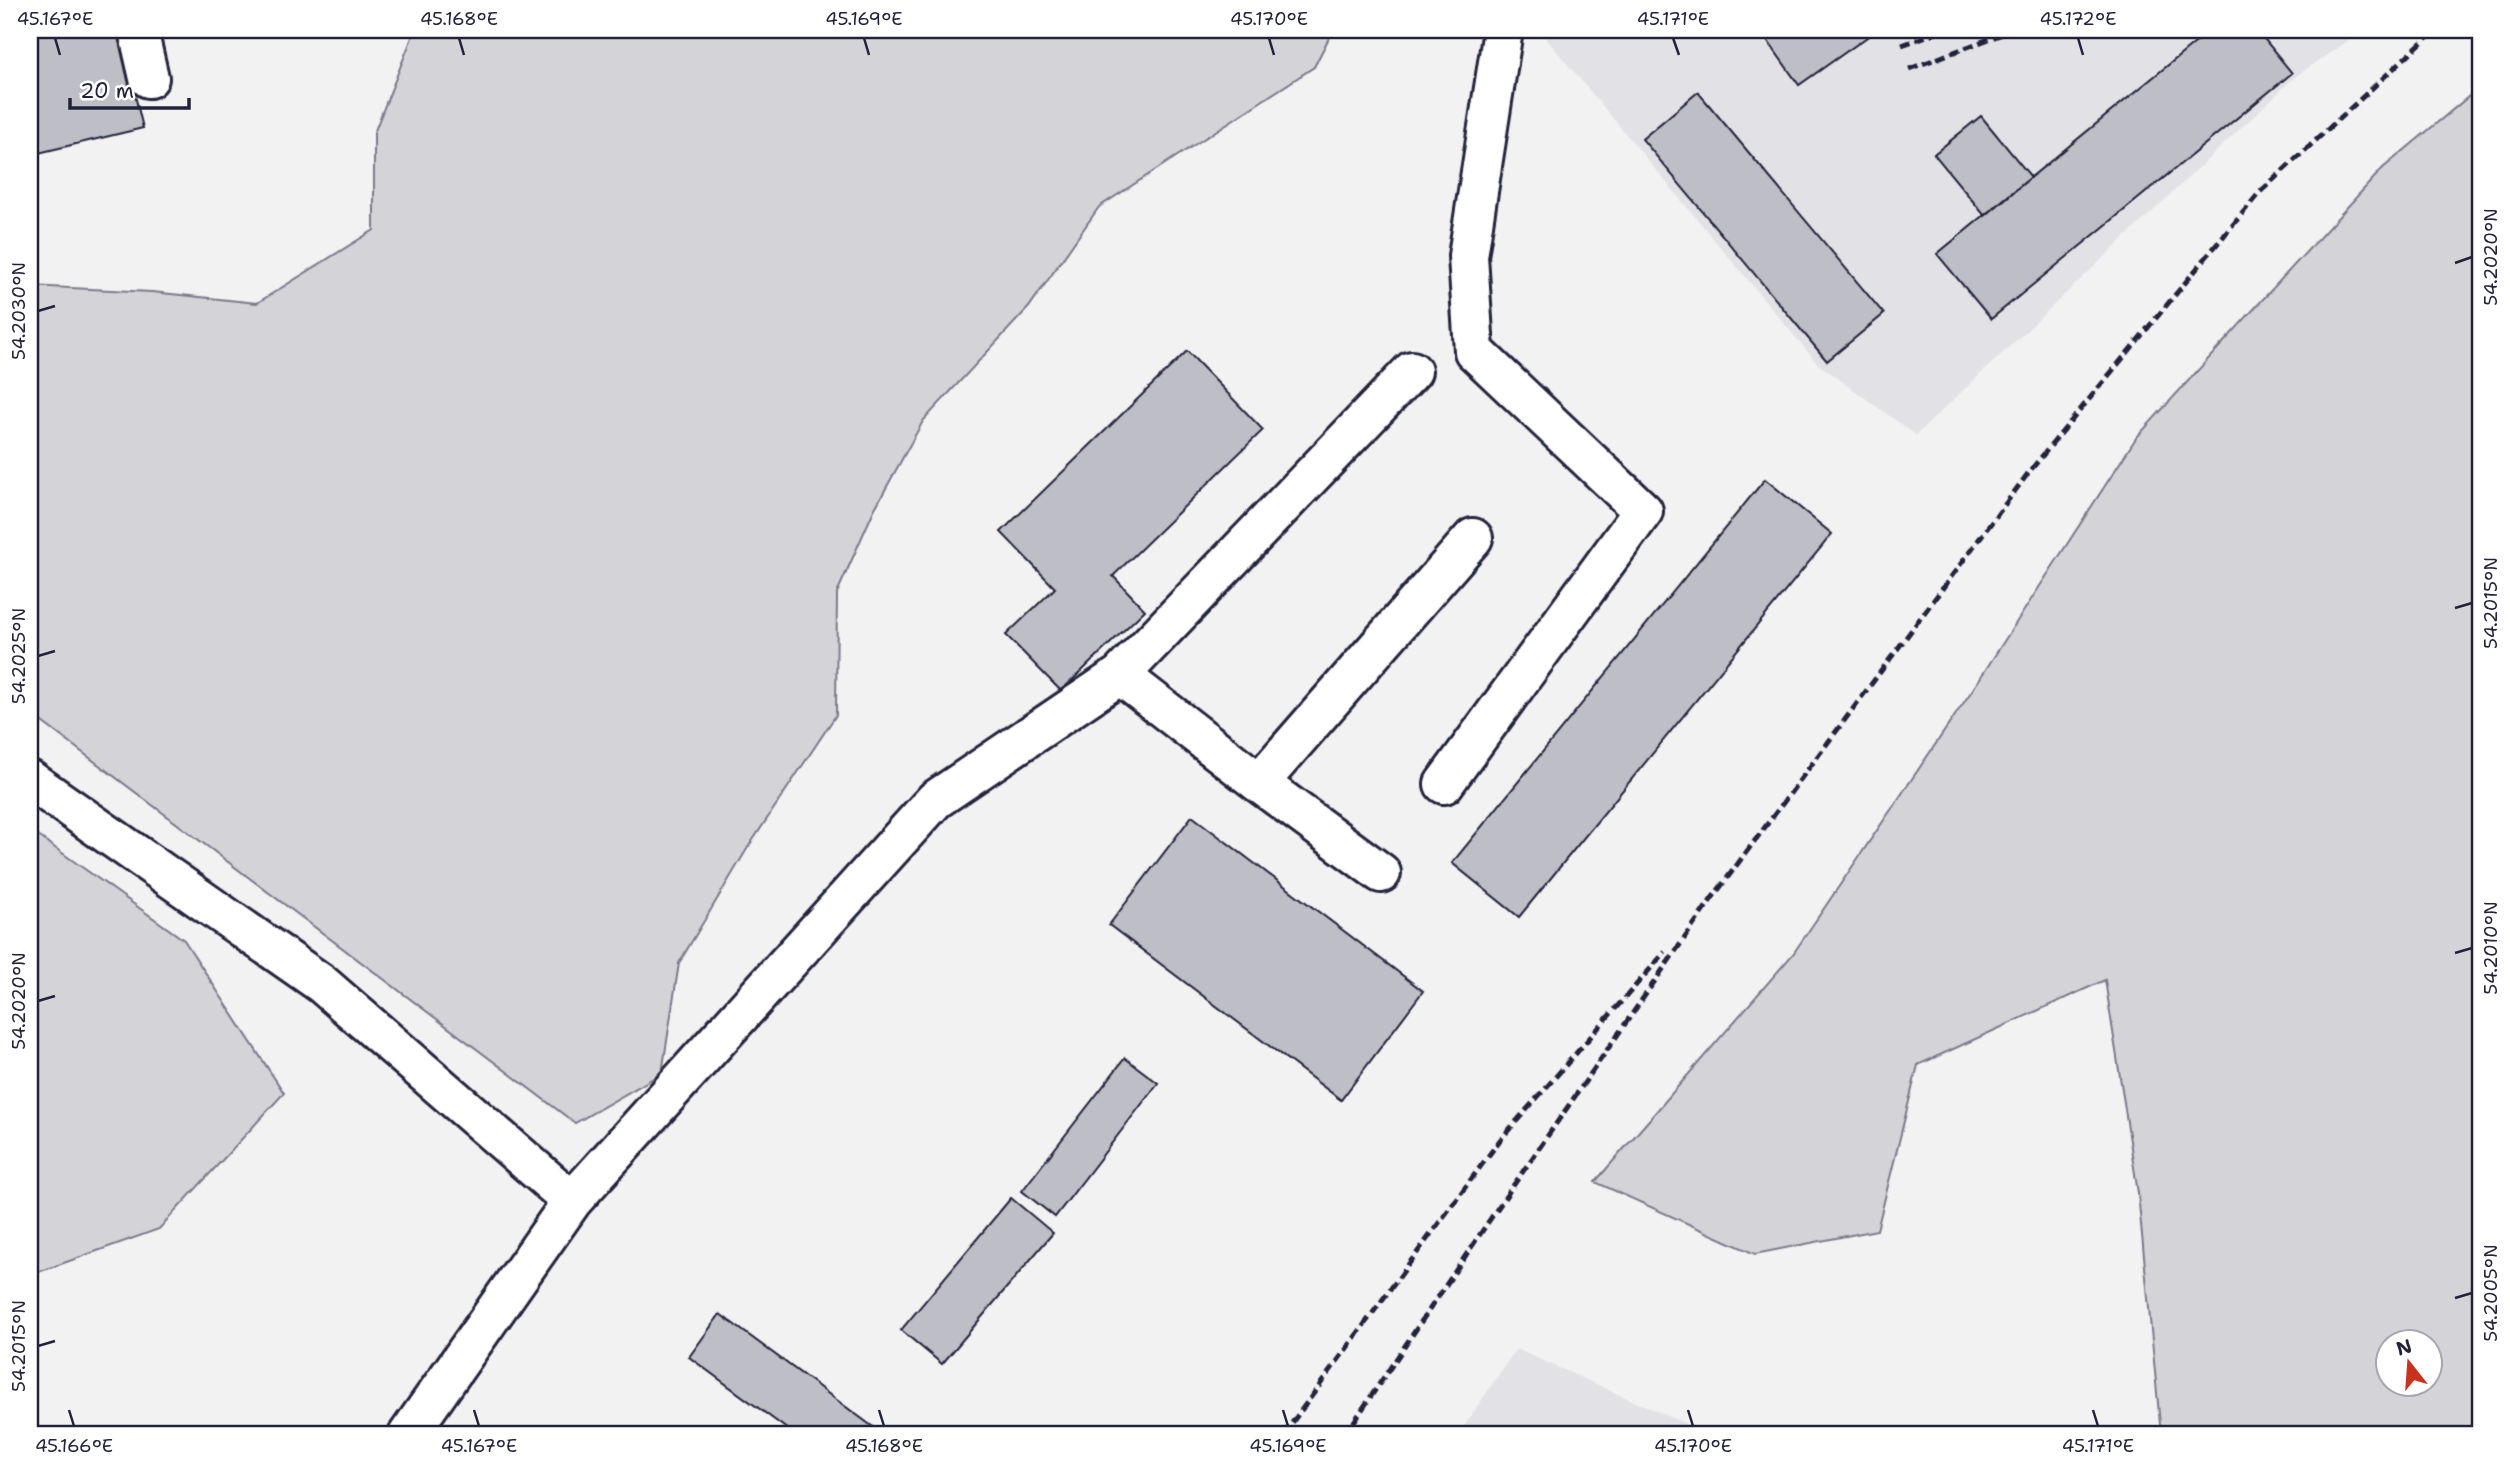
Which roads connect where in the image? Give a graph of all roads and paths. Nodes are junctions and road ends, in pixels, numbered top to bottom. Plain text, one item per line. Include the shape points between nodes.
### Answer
1 (138, 30) edge
2 (1503, 30) edge
3 (149, 78) dead end
4 (1412, 371) dead end
5 (1473, 538) dead end
6 (1120, 675) junction
7 (30, 779) edge
8 (1259, 783) junction
9 (1444, 784) dead end
10 (1381, 873) dead end
11 (572, 1201) junction
12 (408, 1435) edge

1 - 3 lane
2 - 9 lane via 1468,256 1474,351 1643,511
4 - 6 lane
5 - 8 lane
6 - 8 lane
6 - 11 lane via 935,800
7 - 11 lane via 322,984
8 - 10 lane
11 - 12 lane

